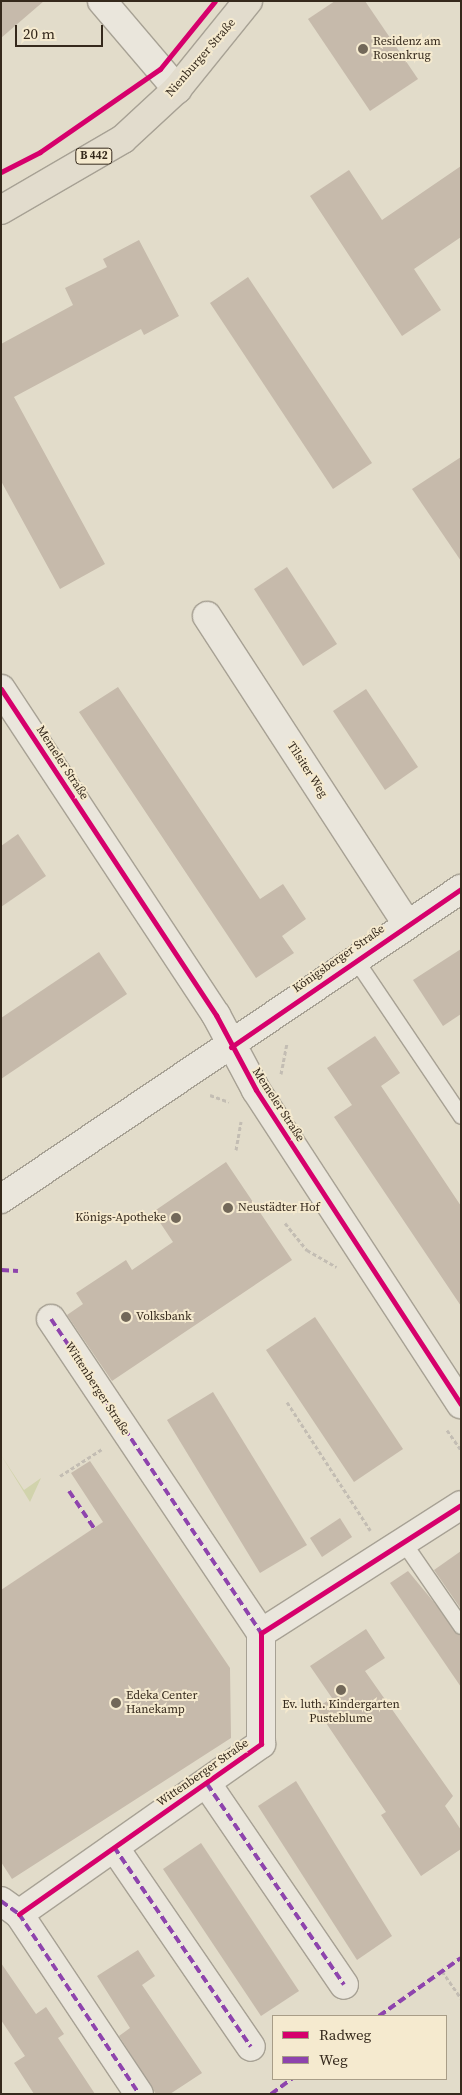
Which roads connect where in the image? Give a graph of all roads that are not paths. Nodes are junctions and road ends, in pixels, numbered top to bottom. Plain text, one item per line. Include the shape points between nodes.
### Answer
1 (102, 1) edge
2 (248, 1) edge
3 (177, 88) junction
4 (1, 210) edge
5 (207, 616) dead end
6 (1, 689) edge
7 (461, 889) edge
8 (407, 924) junction
9 (355, 959) junction
10 (231, 1047) junction
11 (461, 1116) edge
12 (1, 1199) edge
13 (51, 1319) dead end
14 (461, 1404) edge
15 (461, 1505) edge
16 (394, 1548) junction
17 (461, 1626) edge
18 (261, 1633) junction
19 (207, 1784) junction
20 (114, 1847) junction
21 (6, 1903) edge
22 (344, 1985) dead end
23 (251, 2047) dead end
24 (139, 2094) edge

1 - 3 street
2 - 3 main road, Nienburger Straße / B 442
3 - 4 main road, Nienburger Straße / B 442 via 123,138
5 - 8 street, Tilsiter Weg
6 - 10 street, Memeler Straße via 216,1015
7 - 8 street, Königsberger Straße
8 - 9 street, Königsberger Straße
9 - 10 street, Königsberger Straße
9 - 11 lane
10 - 12 street, Königsberger Straße
10 - 14 street, Memeler Straße
13 - 18 street, Wittenberger Straße
15 - 16 street
16 - 17 lane
16 - 18 street
18 - 19 street, Wittenberger Straße via 261,1744
19 - 20 street, Wittenberger Straße
19 - 22 street, Wittenberger Straße
20 - 21 street, Wittenberger Straße
20 - 23 street
21 - 24 street, Wittenberger Straße

